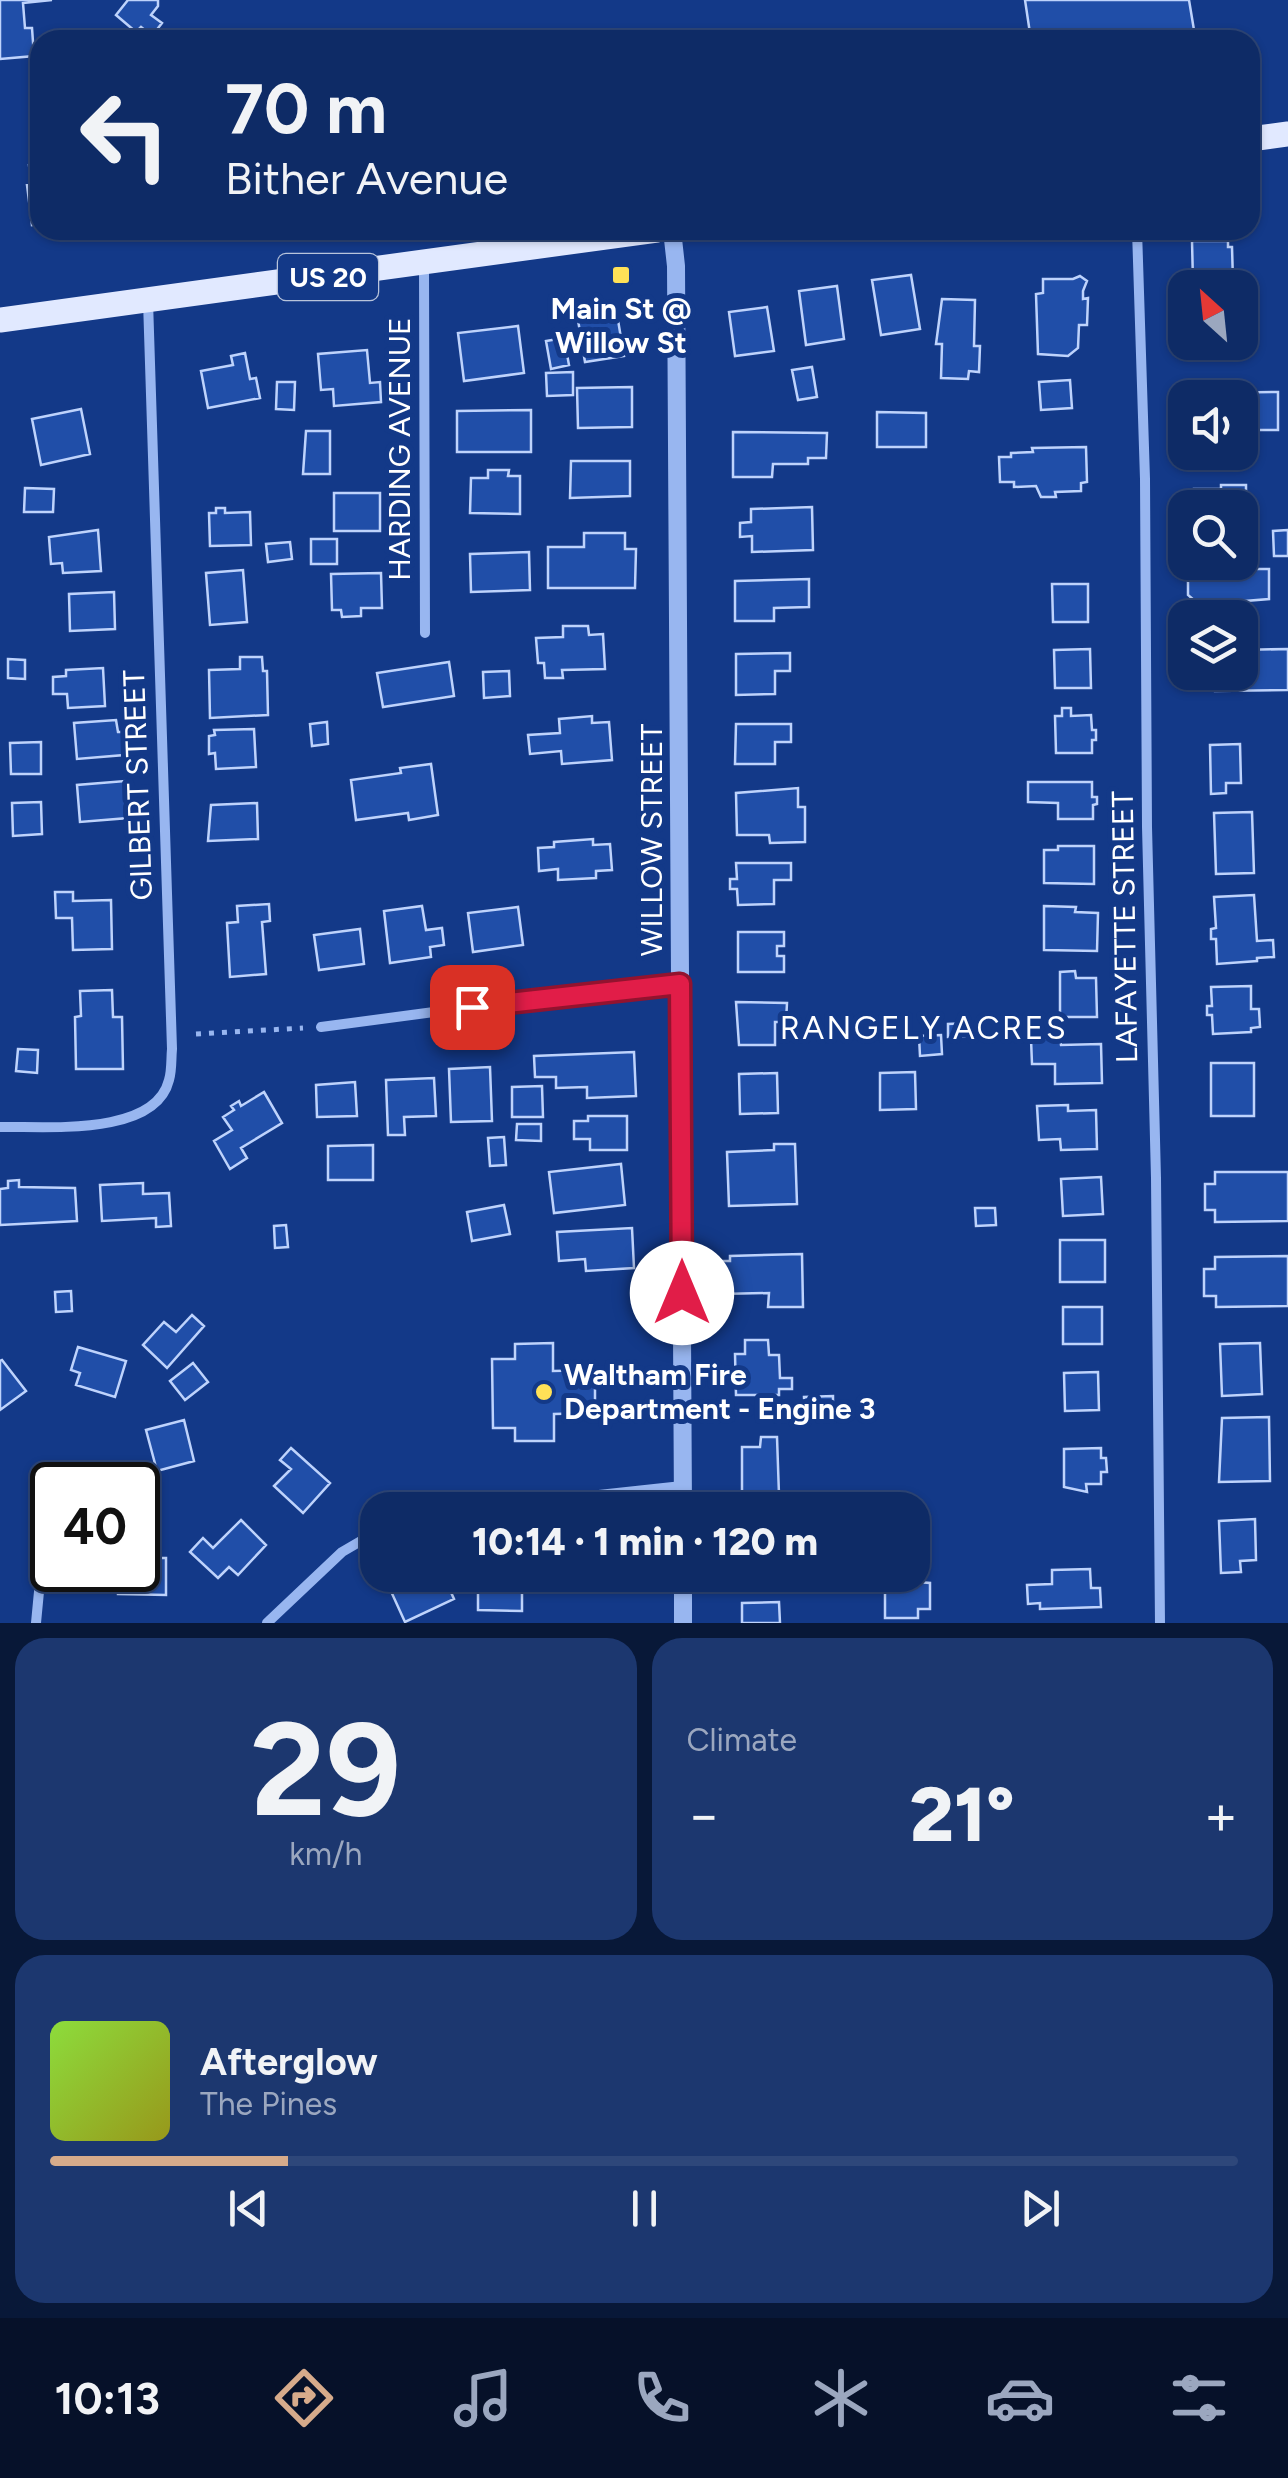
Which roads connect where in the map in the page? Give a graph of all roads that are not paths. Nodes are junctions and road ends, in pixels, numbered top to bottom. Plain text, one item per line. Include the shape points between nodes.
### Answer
1 (1288, 134) edge
2 (1260, 138) edge
3 (588, 240) edge
4 (673, 240) edge
5 (1137, 240) edge
6 (424, 264) junction
7 (148, 301) junction
8 (0, 320) edge
9 (425, 634) dead end
10 (680, 984) junction
11 (322, 1027) road end
12 (0, 1127) edge
13 (682, 1486) junction
14 (626, 1492) edge
15 (682, 1492) edge
16 (360, 1542) edge
17 (39, 1592) edge
18 (683, 1592) edge
19 (36, 1623) edge
20 (267, 1623) edge
21 (683, 1623) edge
22 (1160, 1623) edge

1 - 2 main road
3 - 6 main road, US 20
4 - 10 street, WILLOW STREET
5 - 22 street, LAFAYETTE STREET
6 - 7 main road, US 20
6 - 9 street, HARDING AVENUE
7 - 8 main road, US 20
7 - 12 street, GILBERT STREET via 169,1083 135,1117 93,1126
10 - 11 street
10 - 13 street, WILLOW STREET
13 - 14 street
13 - 15 street, WILLOW STREET
16 - 20 street
17 - 19 street
18 - 21 street

